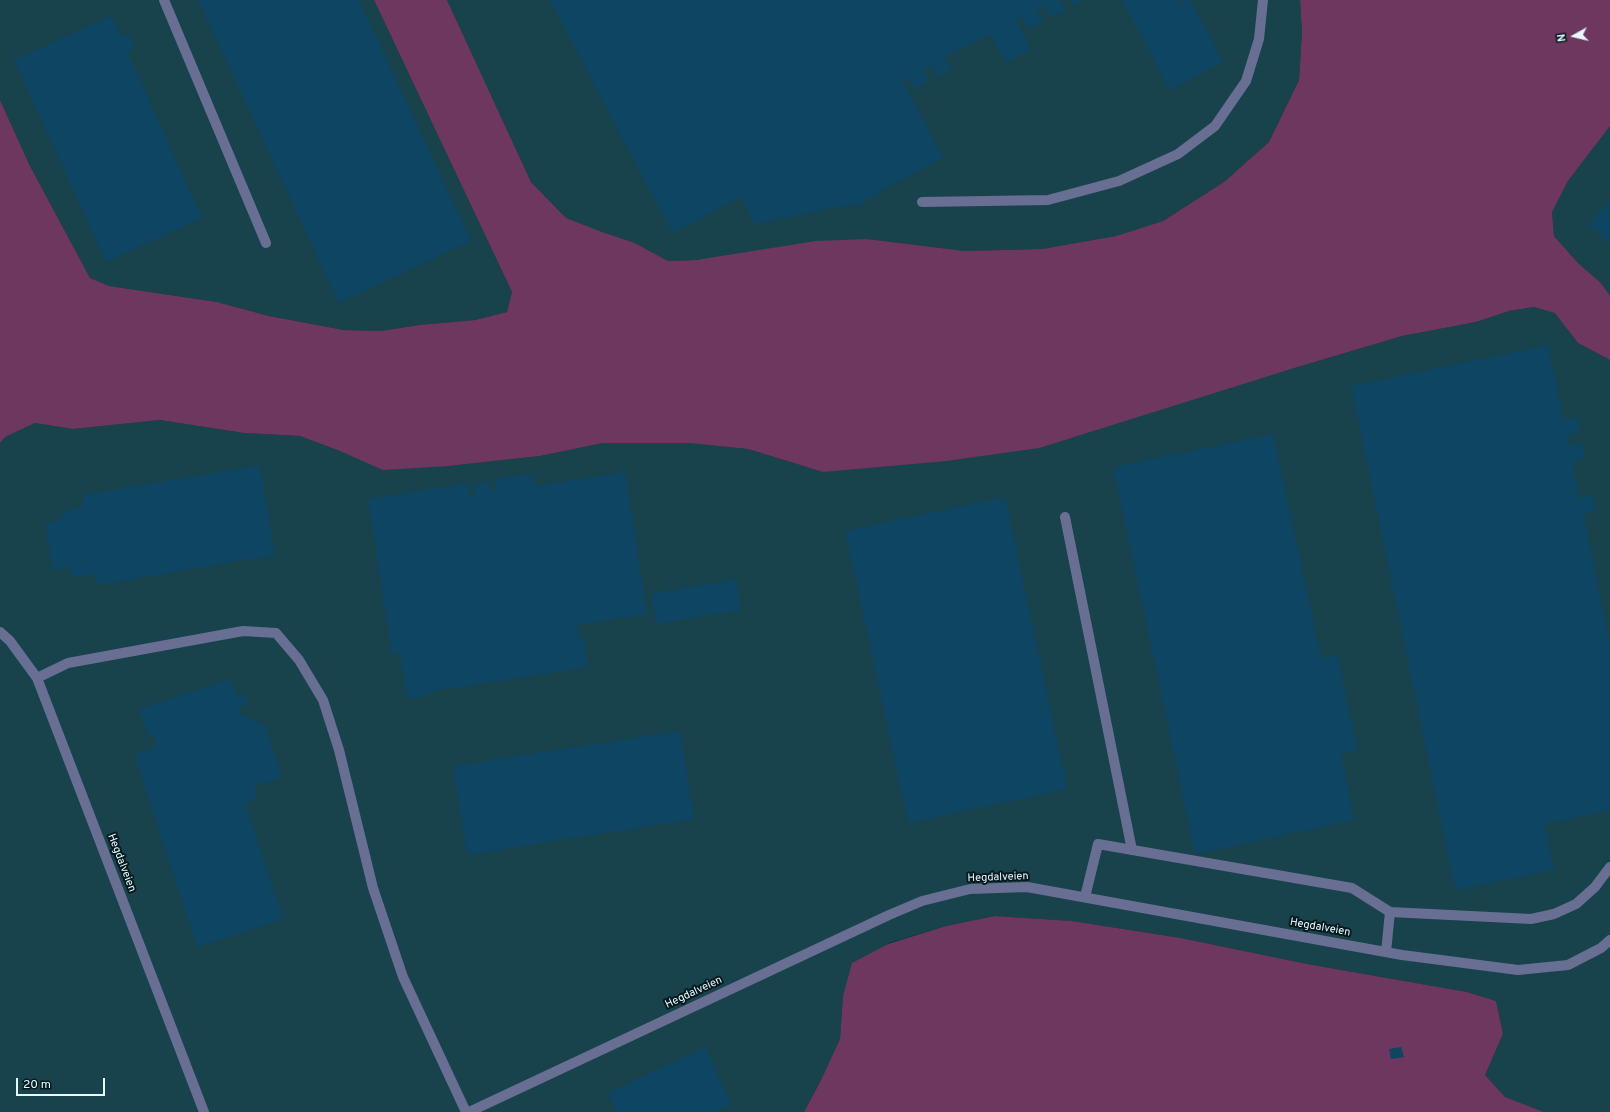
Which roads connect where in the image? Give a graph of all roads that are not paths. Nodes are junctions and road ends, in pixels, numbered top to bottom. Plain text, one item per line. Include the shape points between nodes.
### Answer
1 (164, 0) edge
2 (1263, 0) edge
3 (922, 202) dead end
4 (266, 242) dead end
5 (1066, 517) dead end
6 (0, 632) edge
7 (37, 678) junction
8 (1132, 850) junction
9 (1610, 866) edge
10 (1085, 897) junction
11 (1390, 912) junction
12 (1610, 940) edge
13 (1386, 952) junction
14 (204, 1112) edge
15 (468, 1112) edge

1 - 4 street
2 - 3 street via 1259,38 1246,81 1215,126 1178,154 1119,181 1048,200
5 - 8 street
6 - 7 street, Hegdalveien via 10,641
7 - 14 street, Hegdalveien
7 - 15 street via 68,663 243,631 276,633 299,660 323,700 339,750 373,888 403,977
8 - 10 street via 1098,844
8 - 11 street via 1352,888
9 - 11 street via 1595,887 1576,904 1554,914 1531,919
10 - 13 street, Hegdalveien
10 - 15 street, Hegdalveien via 1027,887 970,889 922,902 889,915
11 - 13 street
12 - 13 street, Hegdalveien via 1568,965 1518,970

